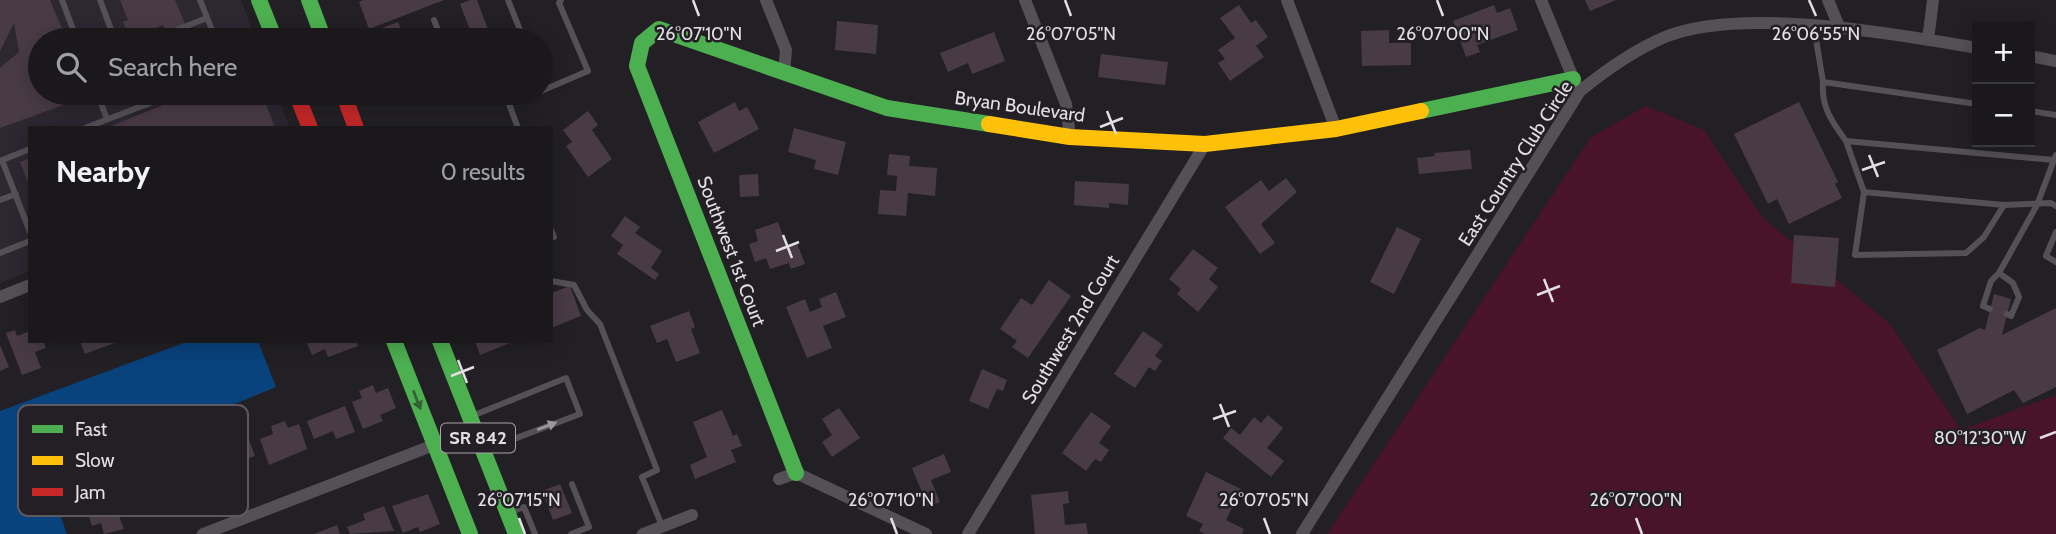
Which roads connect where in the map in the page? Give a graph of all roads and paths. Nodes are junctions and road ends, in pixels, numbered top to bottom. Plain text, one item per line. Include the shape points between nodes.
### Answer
1 (62, 0) edge
2 (100, 0) edge
3 (200, 0) edge
4 (259, 0) edge
5 (309, 0) edge
6 (508, 0) edge
7 (561, 0) edge
8 (766, 0) edge
9 (1025, 0) edge
10 (1287, 0) edge
11 (1541, 0) edge
12 (1828, 0) edge
13 (1933, 0) edge
14 (207, 18) junction
15 (434, 20) dead end
16 (1814, 27) junction
17 (72, 28) edge
18 (110, 28) edge
19 (182, 28) edge
20 (211, 28) edge
21 (270, 28) edge
22 (320, 28) edge
23 (437, 28) edge
24 (519, 28) edge
25 (1840, 29) junction
26 (1928, 40) junction
27 (642, 43) joint
28 (1972, 47) edge
29 (2035, 58) edge
30 (2056, 61) edge
31 (784, 73) junction
32 (1823, 82) junction
33 (553, 84) edge
34 (1576, 85) junction
35 (1972, 103) edge
36 (102, 105) edge
37 (144, 105) edge
38 (301, 105) edge
39 (349, 105) edge
40 (509, 105) edge
41 (2035, 112) edge
42 (2056, 114) edge
43 (107, 119) junction
44 (90, 126) edge
45 (309, 126) edge
46 (355, 126) edge
47 (517, 126) edge
48 (1336, 129) junction
49 (1070, 137) junction
50 (1846, 141) junction
51 (1205, 144) junction
52 (28, 150) edge
53 (2055, 157) edge
54 (1, 160) edge
55 (1864, 192) junction
56 (16, 194) junction
57 (0, 201) edge
58 (2004, 205) junction
59 (2038, 205) junction
60 (2056, 206) edge
61 (28, 227) edge
62 (2056, 232) edge
63 (28, 242) edge
64 (0, 253) edge
65 (2056, 262) edge
66 (1999, 273) junction
67 (553, 281) edge
68 (28, 286) edge
69 (0, 297) edge
70 (1990, 309) dead end
71 (2007, 314) dead end
72 (395, 343) edge
73 (441, 343) edge
74 (470, 417) junction
75 (434, 445) junction
76 (483, 450) junction
77 (796, 473) junction
78 (779, 480) dead end
79 (572, 484) dead end
80 (508, 513) junction
81 (692, 514) dead end
82 (662, 526) junction
83 (203, 534) edge
84 (470, 534) edge
85 (516, 534) edge
86 (535, 534) edge
87 (571, 534) edge
88 (643, 534) edge
89 (926, 534) edge
90 (968, 534) edge
91 (1302, 534) edge

1 - 17 lane
2 - 18 lane
3 - 14 lane
4 - 21 street
5 - 22 street
6 - 24 lane
7 - 33 lane via 588,71
8 - 31 street via 786,50
9 - 49 street via 1066,104
10 - 48 street
11 - 34 street
12 - 25 street
13 - 26 street
14 - 19 lane
14 - 20 lane
15 - 23 lane
16 - 25 street, East Country Club Circle
16 - 32 lane
16 - 34 street, East Country Club Circle via 1716,24 1666,36
25 - 26 street, East Country Club Circle
26 - 28 street, East Country Club Circle
27 - 31 street, Bryan Boulevard via 659,29
27 - 77 street, Southwest 1st Court via 637,66
29 - 30 street
31 - 49 street, Bryan Boulevard via 887,108
32 - 35 lane
32 - 50 lane via 1822,99
34 - 48 street, Bryan Boulevard
34 - 91 street, East Country Club Circle via 1445,310
36 - 43 lane
37 - 43 lane
38 - 45 street
39 - 46 street
40 - 47 lane
41 - 42 lane
43 - 44 lane
48 - 51 street, Bryan Boulevard
49 - 51 street, Bryan Boulevard
50 - 53 lane
50 - 55 lane
51 - 90 street, Southwest 2nd Court
52 - 54 lane
53 - 59 lane
54 - 56 lane
55 - 58 lane
55 - 58 lane via 1855,255 1966,253 1984,237
56 - 57 lane
56 - 61 lane
58 - 59 lane
59 - 60 lane
59 - 66 lane
62 - 65 lane via 2046,256
63 - 64 lane
66 - 70 lane via 1991,281 1983,306
66 - 71 lane via 2013,283 2019,297 2011,316
67 - 82 lane via 574,285 600,324 657,470 642,477
68 - 69 street
72 -> 75 street, SR 842
73 - 74 street, SR 842
74 - 76 street, SR 842
76 -> 74 lane via 580,414 566,378
75 - 83 street
75 - 84 street, SR 842
76 - 80 street, SR 842
77 - 78 street
77 - 89 street
79 - 87 lane via 589,527
80 - 85 street, SR 842
80 - 86 lane via 524,507
81 - 82 street
82 - 88 street

